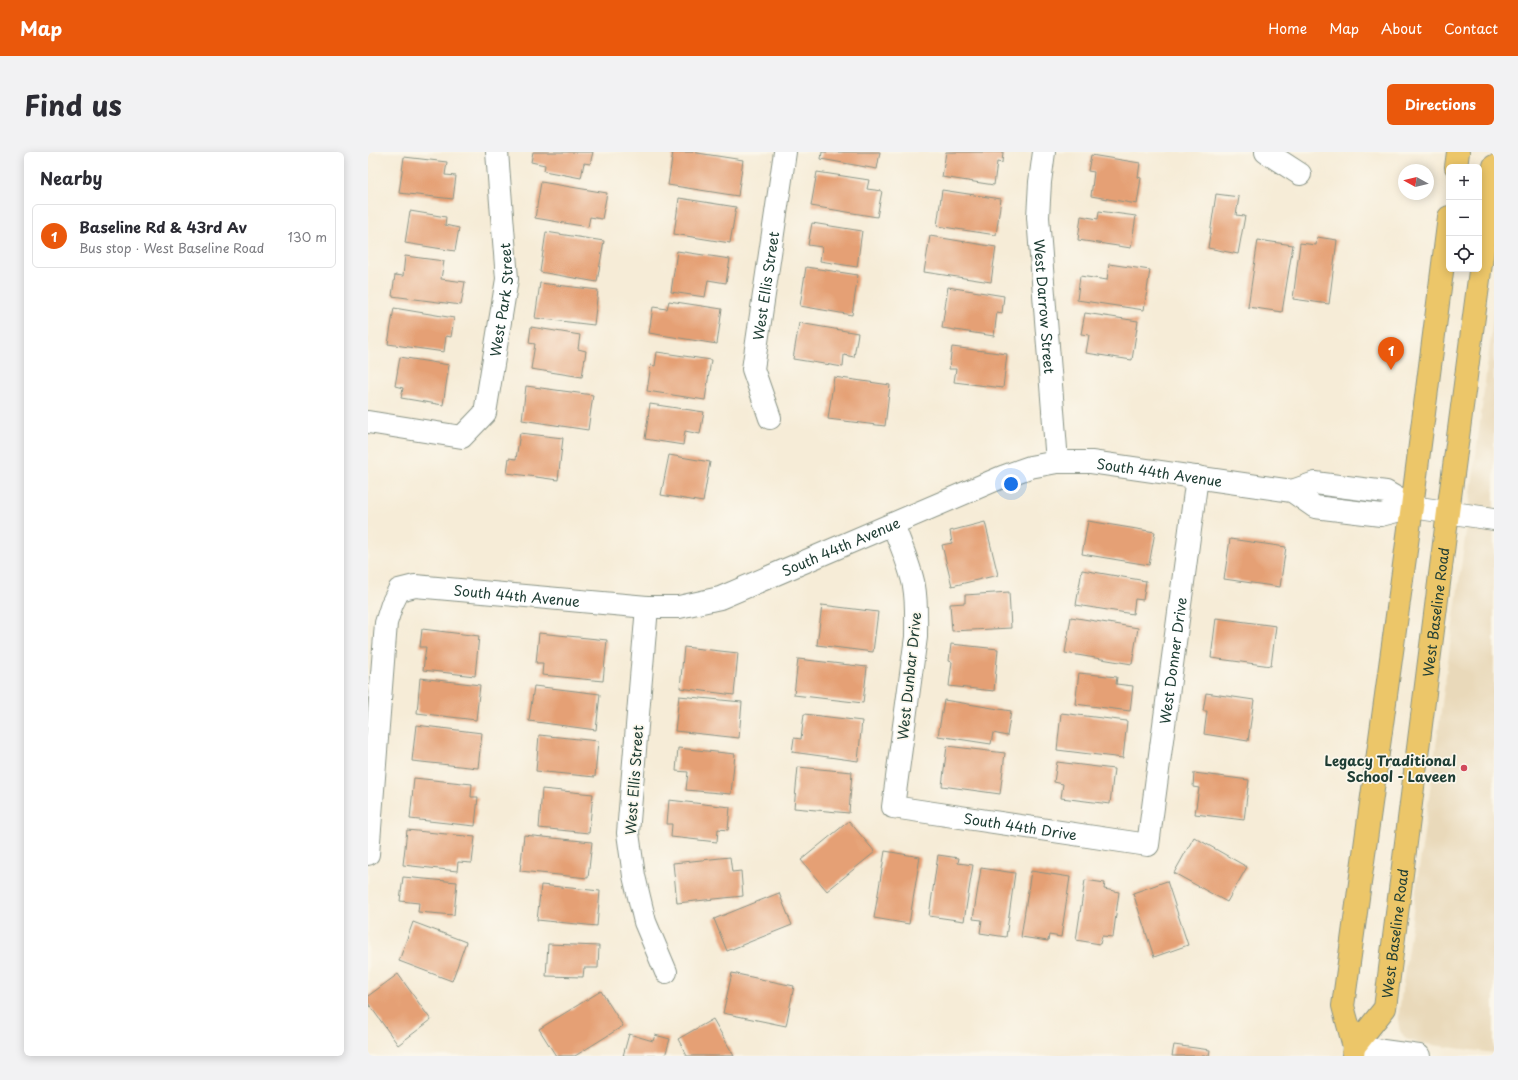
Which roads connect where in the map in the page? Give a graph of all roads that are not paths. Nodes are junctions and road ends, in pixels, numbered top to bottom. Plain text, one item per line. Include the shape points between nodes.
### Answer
1 (497, 152) edge
2 (785, 152) edge
3 (1044, 152) edge
4 (1266, 152) edge
5 (1458, 152) edge
6 (1456, 164) edge
7 (1494, 166) edge
8 (1300, 174) dead end
9 (1447, 236) edge
10 (770, 418) dead end
11 (368, 422) edge
12 (1057, 462) junction
13 (1197, 477) junction
14 (1412, 507) junction
15 (1448, 512) junction
16 (1494, 519) edge
17 (893, 524) junction
18 (647, 607) junction
19 (893, 807) joint
20 (1148, 845) joint
21 (368, 854) edge
22 (666, 972) dead end
23 (1354, 1052) edge
24 (1419, 1056) edge

1 - 11 street, West Park Street via 506,279 485,413 462,437
2 - 10 street, West Ellis Street via 753,369
3 - 12 street, West Darrow Street via 1038,217
4 - 8 street
5 - 6 main road
7 - 15 main road, West Baseline Road
9 - 14 main road
12 - 13 street, South 44th Avenue via 1091,462
12 - 17 street, South 44th Avenue via 1030,467 1002,477
13 - 14 street, South 44th Avenue via 1292,491 1315,507 1381,515
13 - 20 street, West Donner Drive
14 - 15 street
14 - 23 main road via 1343,1006
15 - 16 street
15 - 23 main road, West Baseline Road via 1385,1008
17 - 18 street, South 44th Avenue via 720,598 679,607
17 - 19 street, West Dunbar Drive via 914,586 917,610 916,637
18 - 21 street, South 44th Avenue via 415,586 399,590 386,624
18 - 22 street, West Ellis Street via 628,833 634,876 645,922
19 - 20 street, South 44th Drive
23 - 24 street

